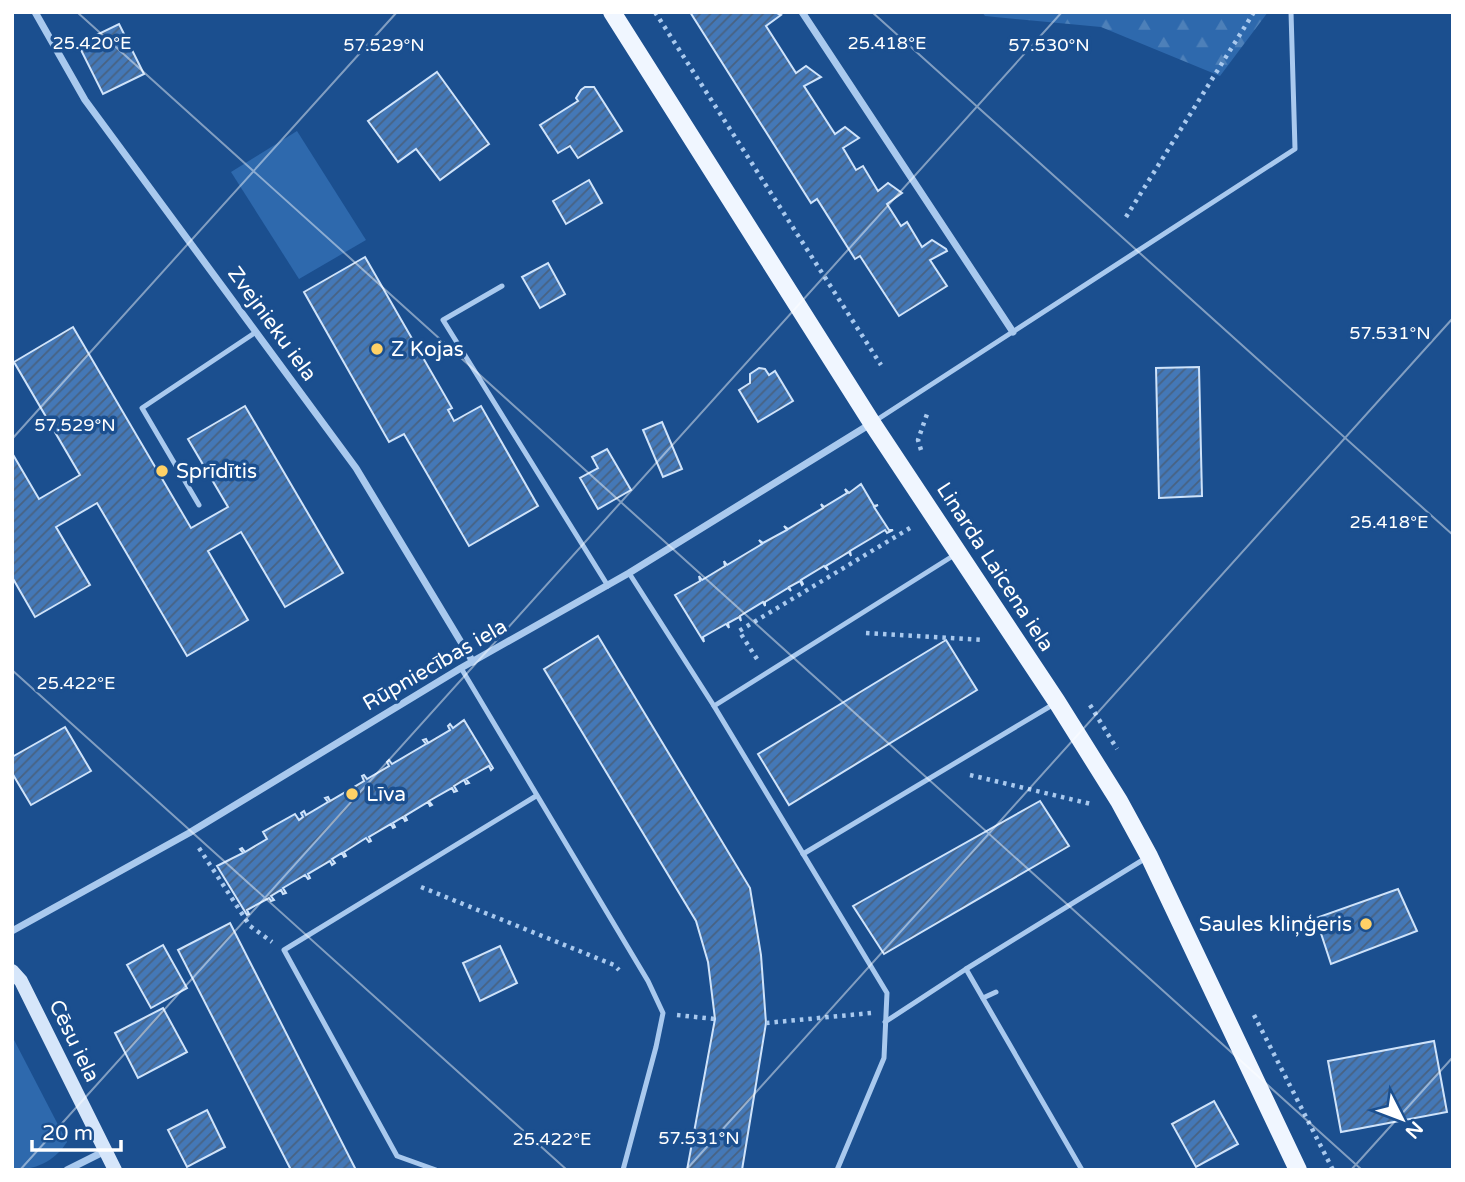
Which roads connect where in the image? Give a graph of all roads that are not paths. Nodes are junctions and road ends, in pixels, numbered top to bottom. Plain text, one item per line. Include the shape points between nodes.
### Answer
1 (35, 12) edge
2 (612, 12) edge
3 (802, 12) edge
4 (1291, 12) edge
5 (502, 286) dead end
6 (256, 332) junction
7 (1013, 332) junction
8 (872, 423) junction
9 (199, 505) dead end
10 (958, 553) junction
11 (629, 573) junction
12 (608, 586) junction
13 (473, 662) junction
14 (461, 668) junction
15 (1057, 702) junction
16 (714, 706) junction
17 (536, 796) junction
18 (803, 854) junction
19 (1149, 856) junction
20 (12, 931) edge
21 (966, 969) junction
22 (12, 971) edge
23 (996, 992) dead end
24 (983, 998) junction
25 (885, 1022) junction
26 (105, 1150) junction
27 (67, 1170) edge
28 (115, 1170) edge
29 (436, 1170) edge
30 (623, 1170) edge
31 (837, 1170) edge
32 (1082, 1170) edge
33 (1298, 1170) edge

1 - 6 street, Zvejnieku iela via 85,100
2 - 8 main road, Linarda Laicena iela
3 - 7 street
4 - 7 lane via 1295,149
5 - 12 lane via 443,320
6 - 9 lane via 142,408
6 - 13 street, Zvejnieku iela via 356,468
7 - 8 lane
8 - 10 main road, Linarda Laicena iela
8 - 11 street, Rūpniecības iela
10 - 15 main road, Linarda Laicena iela
10 - 16 lane
11 - 12 street, Rūpniecības iela
11 - 16 lane
12 - 13 street, Rūpniecības iela
13 - 14 street, Rūpniecības iela
14 - 17 lane
14 - 20 street, Rūpniecības iela via 189,833
15 - 18 lane
15 - 19 main road, Linarda Laicena iela
16 - 18 lane
17 - 29 lane via 284,950 397,1157
17 - 30 lane via 663,1013
18 - 25 lane via 887,993
19 - 21 lane
19 - 33 main road, Linarda Laicena iela
21 - 24 lane
21 - 25 lane
22 - 26 street, Cēsu iela
23 - 24 lane
24 - 32 lane
25 - 31 lane via 884,1058
26 - 27 street
26 - 28 street, Cēsu iela

